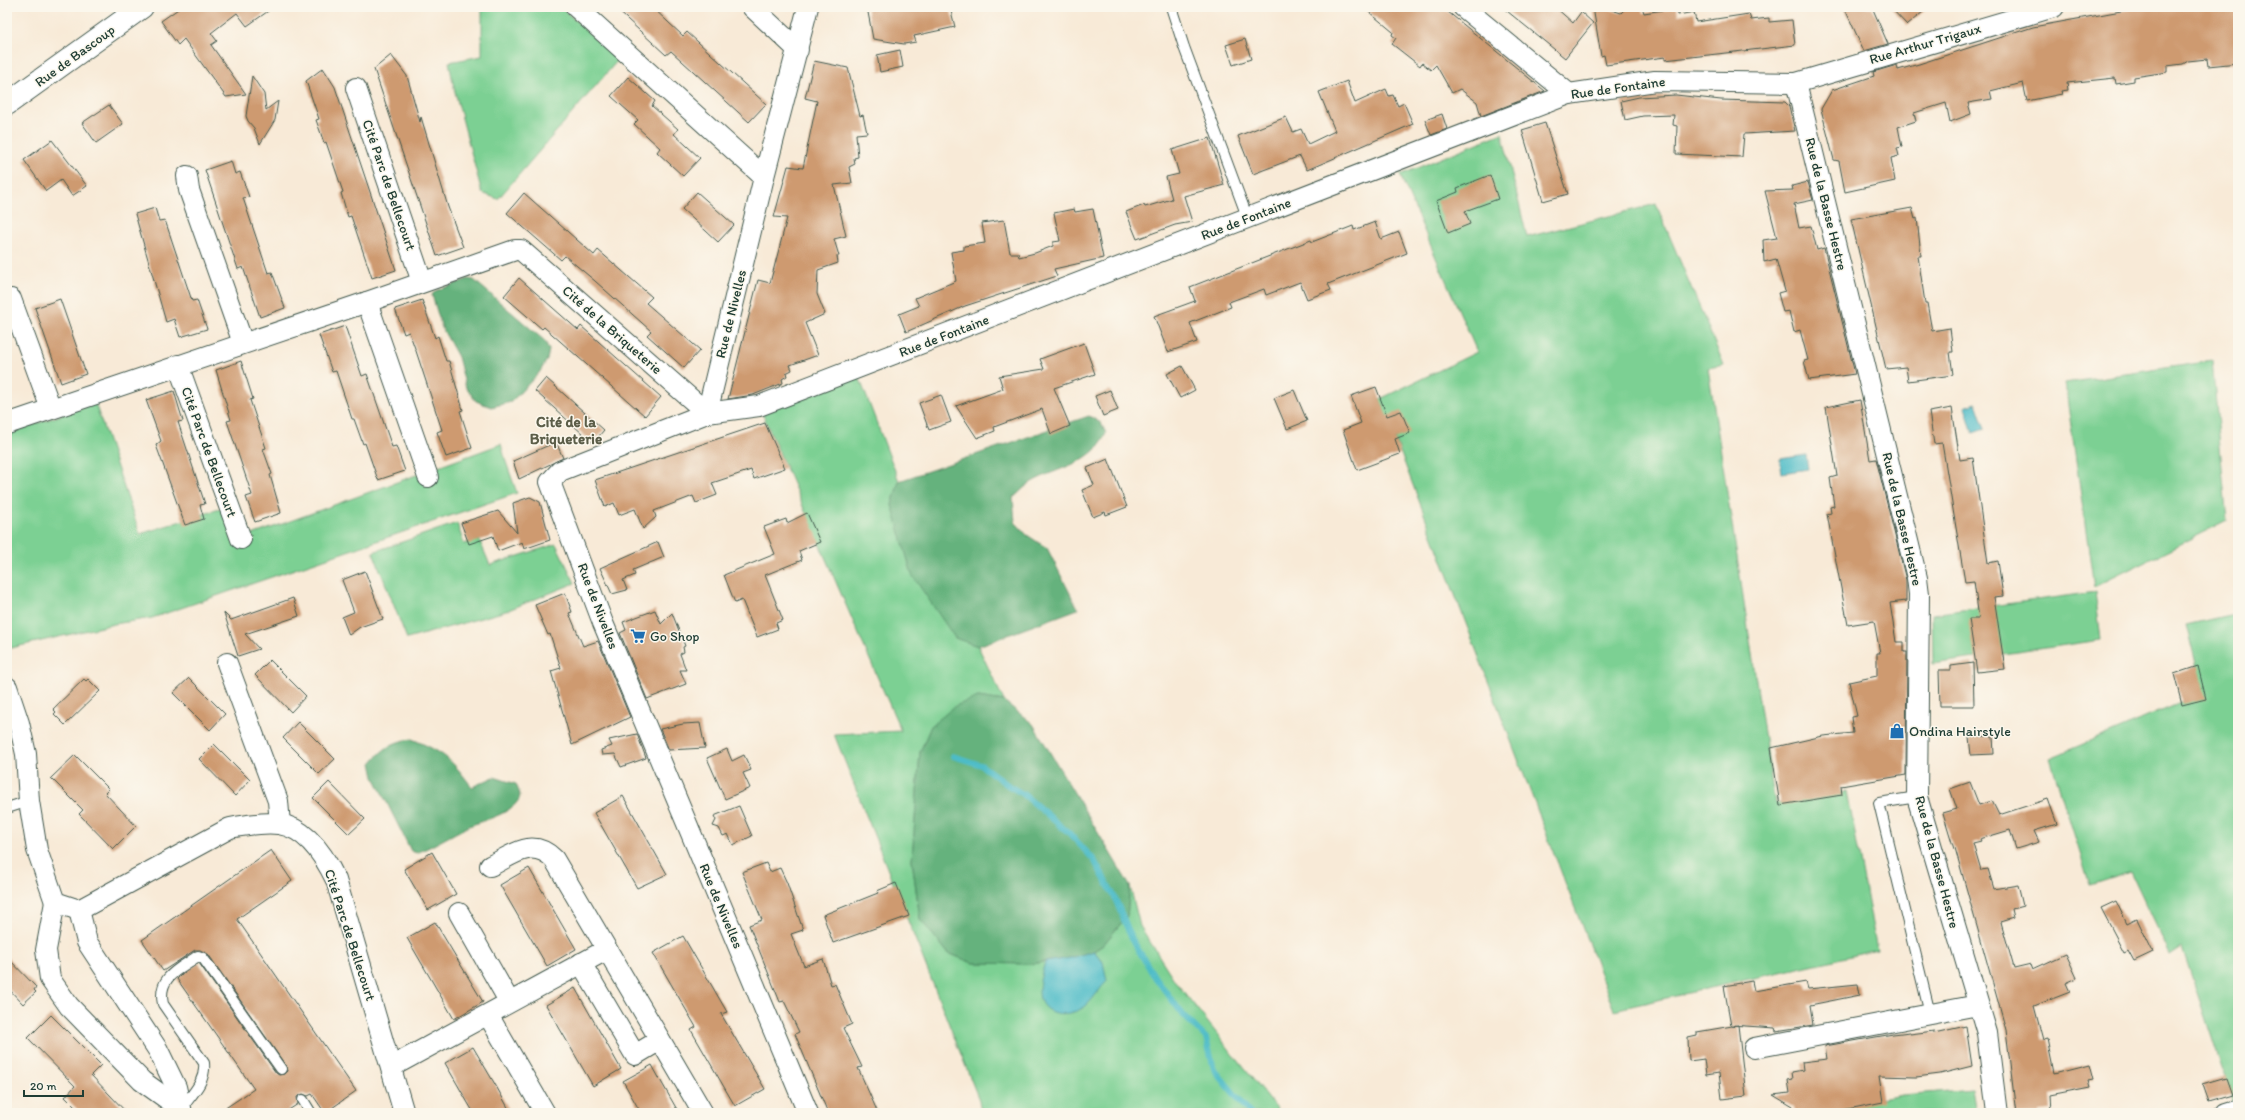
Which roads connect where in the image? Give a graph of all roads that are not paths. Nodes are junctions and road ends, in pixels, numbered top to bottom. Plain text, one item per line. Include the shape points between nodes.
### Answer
1 (142, 7) edge
2 (576, 7) edge
3 (752, 7) edge
4 (808, 7) edge
5 (1171, 7) edge
6 (1462, 7) edge
7 (2054, 7) edge
8 (798, 50) junction
9 (1796, 82) junction
10 (356, 88) dead end
11 (1569, 94) junction
12 (7, 104) edge
13 (187, 176) dead end
14 (764, 177) junction
15 (1248, 219) junction
16 (422, 282) junction
17 (9, 300) edge
18 (367, 302) junction
19 (243, 343) junction
20 (178, 365) junction
21 (51, 409) junction
22 (707, 413) junction
23 (7, 424) edge
24 (429, 477) dead end
25 (241, 539) dead end
26 (227, 663) dead end
27 (7, 688) edge
28 (1917, 797) junction
29 (29, 801) junction
30 (7, 808) edge
31 (280, 824) junction
32 (490, 866) dead end
33 (55, 902) junction
34 (79, 910) junction
35 (459, 913) dead end
36 (606, 950) junction
37 (582, 963) junction
38 (509, 1001) junction
39 (1978, 1005) junction
40 (1930, 1014) junction
41 (488, 1015) junction
42 (660, 1040) junction
43 (1754, 1048) dead end
44 (391, 1067) junction
45 (281, 1069) dead end
46 (302, 1100) dead end
47 (2238, 1110) edge
48 (181, 1111) edge
49 (312, 1113) edge
50 (404, 1113) edge
51 (545, 1113) edge
52 (703, 1113) edge
53 (808, 1113) edge
54 (1997, 1113) edge
55 (2224, 1113) edge

1 - 12 main road, Rue de Bascoup
2 - 14 street
3 - 8 street
4 - 8 street, Rue de Nivelles
5 - 15 lane
6 - 11 street
7 - 9 street, Rue Arthur Trigaux
8 - 14 street, Rue de Nivelles
9 - 11 street, Rue de Fontaine via 1655,81
9 - 28 street, Rue de la Basse Hestre via 1917,578
10 - 16 street, Cité Parc de Bellecourt
11 - 15 street, Rue de Fontaine
13 - 19 street
14 - 22 street, Rue de Nivelles
15 - 22 street, Rue de Fontaine via 759,406
16 - 18 street
16 - 22 street, Cité de la Briqueterie via 520,250
17 - 21 street
18 - 19 street
18 - 24 street
19 - 20 street
20 - 21 street
20 - 25 street, Cité Parc de Bellecourt
21 - 23 street
22 - 53 street, Rue de Nivelles via 560,471 550,482 603,623
26 - 31 street via 278,801
27 - 29 street via 26,754
28 - 39 street, Rue de la Basse Hestre
28 - 40 lane via 1879,803
29 - 30 lane
29 - 33 street via 37,850
31 - 34 street, Cité Parc de Bellecourt via 230,828
31 - 44 street, Cité Parc de Bellecourt via 297,831 312,843 336,880
32 - 36 street via 526,849 541,848 546,851 554,859
33 - 34 street
33 - 48 street via 46,950 50,980 69,1006 142,1081
34 - 48 street via 87,942 158,1050 176,1087
35 - 38 street
36 - 37 street
36 - 42 street
37 - 38 street
37 - 42 street via 635,1055
38 - 41 street
39 - 40 street
39 - 54 street, Rue de la Basse Hestre via 1989,1046
40 - 43 street
41 - 44 street
41 - 51 street
42 - 52 street
44 - 50 street, Cité Parc de Bellecourt
45 - 48 lane via 203,958 198,956 168,977 161,994 163,1004 204,1063 205,1073
46 - 49 lane
47 - 55 street

